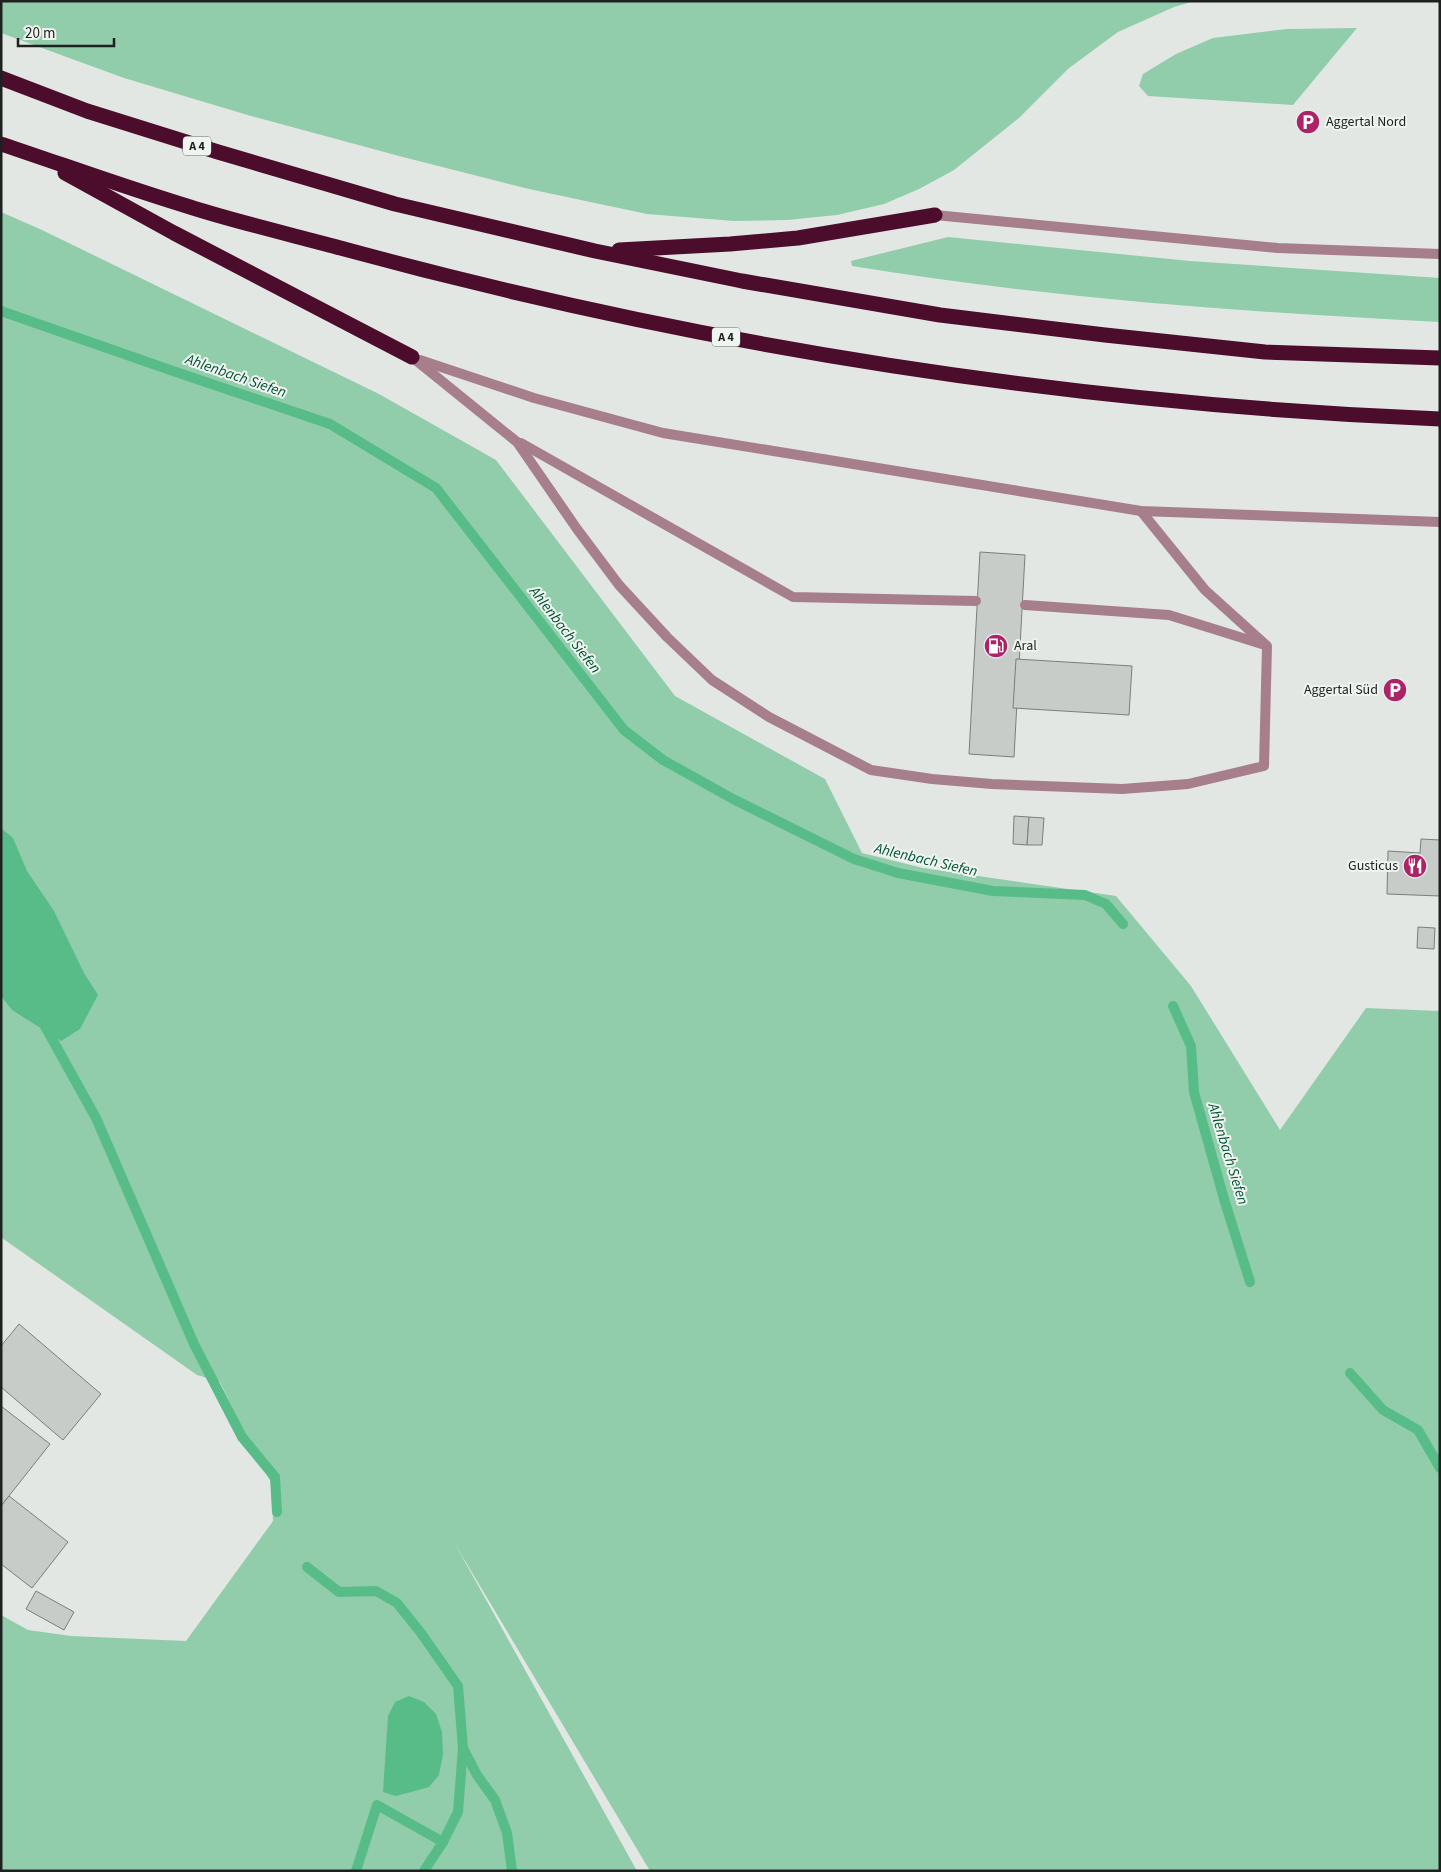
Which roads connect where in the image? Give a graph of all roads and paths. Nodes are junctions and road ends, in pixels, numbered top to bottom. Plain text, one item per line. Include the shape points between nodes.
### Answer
1 (1, 78) edge
2 (1, 144) edge
3 (30, 154) junction
4 (935, 214) joint
5 (595, 251) junction
6 (1440, 254) edge
7 (412, 357) junction
8 (1440, 358) edge
9 (1440, 418) edge
10 (518, 442) junction
11 (1141, 512) junction
12 (1440, 522) edge
13 (976, 601) dead end
14 (1025, 605) dead end
15 (1267, 646) junction

1 - 5 highway, A 4 via 87,111 236,158 395,204
2 - 3 highway, A 4
3 - 7 highway
3 - 9 highway, A 4 via 201,210 436,275 647,323 894,367 1133,398
4 - 5 highway via 798,238
4 - 6 lane via 1278,248
5 - 8 highway, A 4 via 742,281 949,316 1265,352
7 - 10 lane
7 - 11 lane via 534,398 664,433
10 - 13 lane via 793,596
10 - 15 lane via 619,585 667,638 706,674 768,718 871,770 992,784 1122,789 1188,784 1264,766
11 - 12 lane
11 - 15 lane via 1205,590
14 - 15 lane via 1169,615

